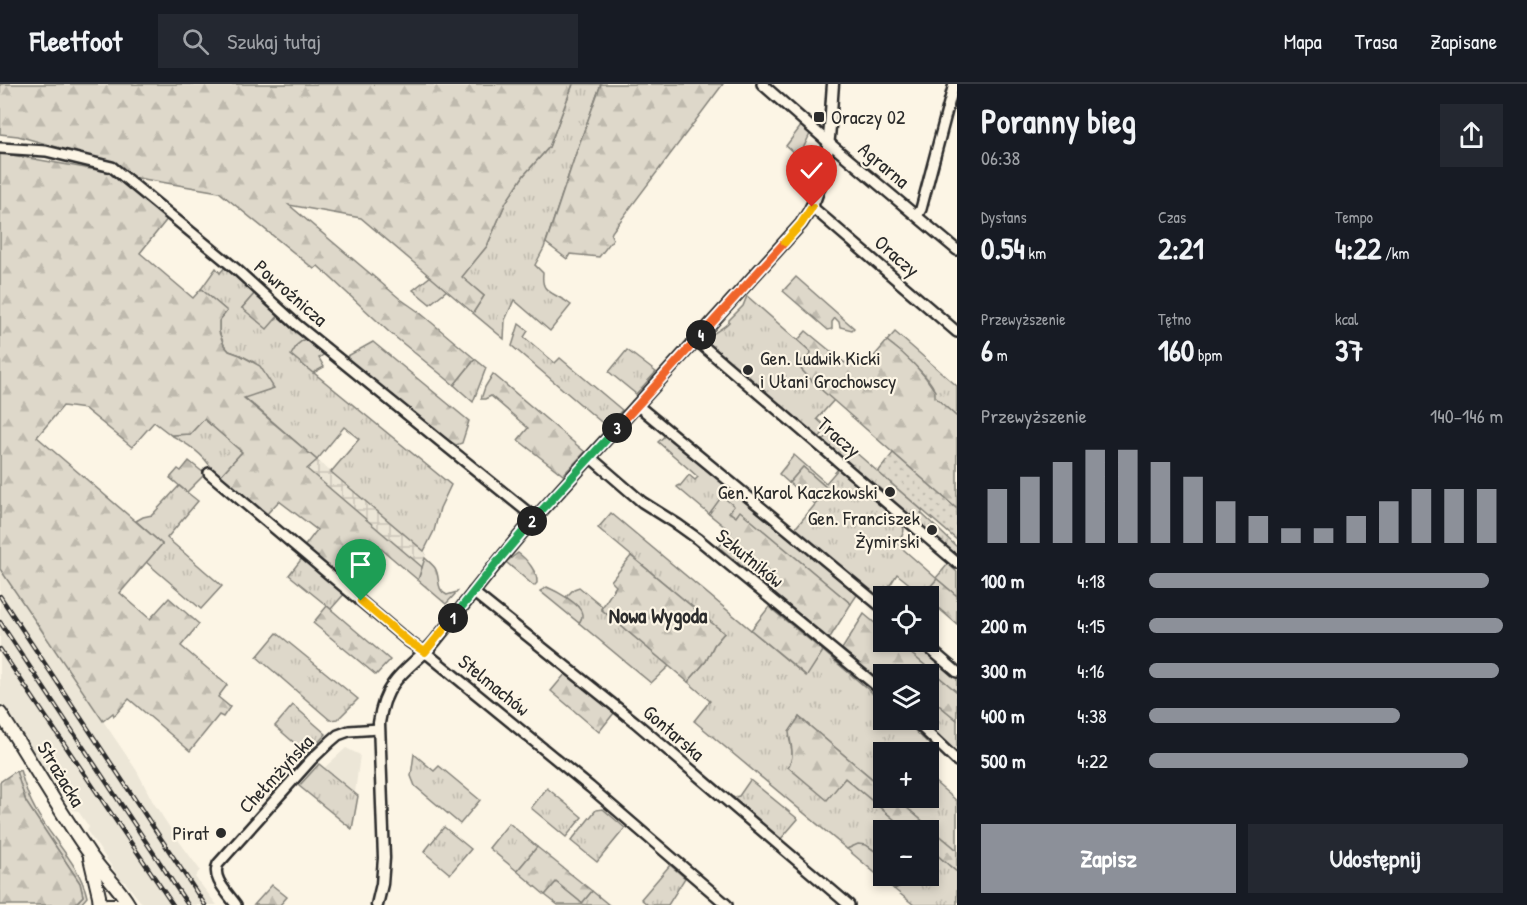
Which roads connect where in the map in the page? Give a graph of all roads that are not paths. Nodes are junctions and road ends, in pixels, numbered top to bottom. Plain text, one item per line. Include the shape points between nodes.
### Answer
1 (762, 84) edge
2 (833, 84) edge
3 (954, 84) edge
4 (828, 142) junction
5 (0, 147) edge
6 (812, 207) junction
7 (917, 216) junction
8 (957, 250) edge
9 (957, 332) edge
10 (696, 340) junction
11 (637, 405) junction
12 (590, 457) junction
13 (209, 472) dead end
14 (535, 518) junction
15 (957, 563) edge
16 (473, 592) junction
17 (873, 600) edge
18 (425, 652) junction
19 (934, 652) edge
20 (957, 672) edge
21 (873, 683) edge
22 (0, 713) edge
23 (379, 729) junction
24 (924, 730) edge
25 (957, 761) edge
26 (89, 854) junction
27 (100, 905) edge
28 (107, 905) edge
29 (118, 905) edge
30 (129, 905) edge
31 (236, 905) edge
32 (377, 905) edge
33 (727, 905) edge
34 (849, 905) edge

1 - 4 street, Agrarna
2 - 4 street
3 - 7 street
4 - 6 street via 824,175
4 - 7 street, Agrarna
5 - 14 street, Powroźnicza via 46,151 112,168 237,270 297,325
6 - 9 street, Oraczy
6 - 10 street
7 - 8 street, Agrarna
10 - 11 street
10 - 15 street, Traczy
11 - 12 street
11 - 17 street
12 - 14 street
12 - 21 street, Szkutników via 642,502 698,539
13 - 18 street, Stelmachów
14 - 16 street
16 - 18 street
16 - 34 street, Gontarska via 635,722
18 - 23 street via 389,690
18 - 33 street, Stelmachów
19 - 20 street
22 - 26 main road, Strażacka
23 - 31 street, Chełmżyńska via 352,730 331,741 216,866 217,878
23 - 32 street via 384,858
24 - 25 street
26 - 27 main road, Strażacka
26 - 30 main road, Strażacka
28 - 29 main road

